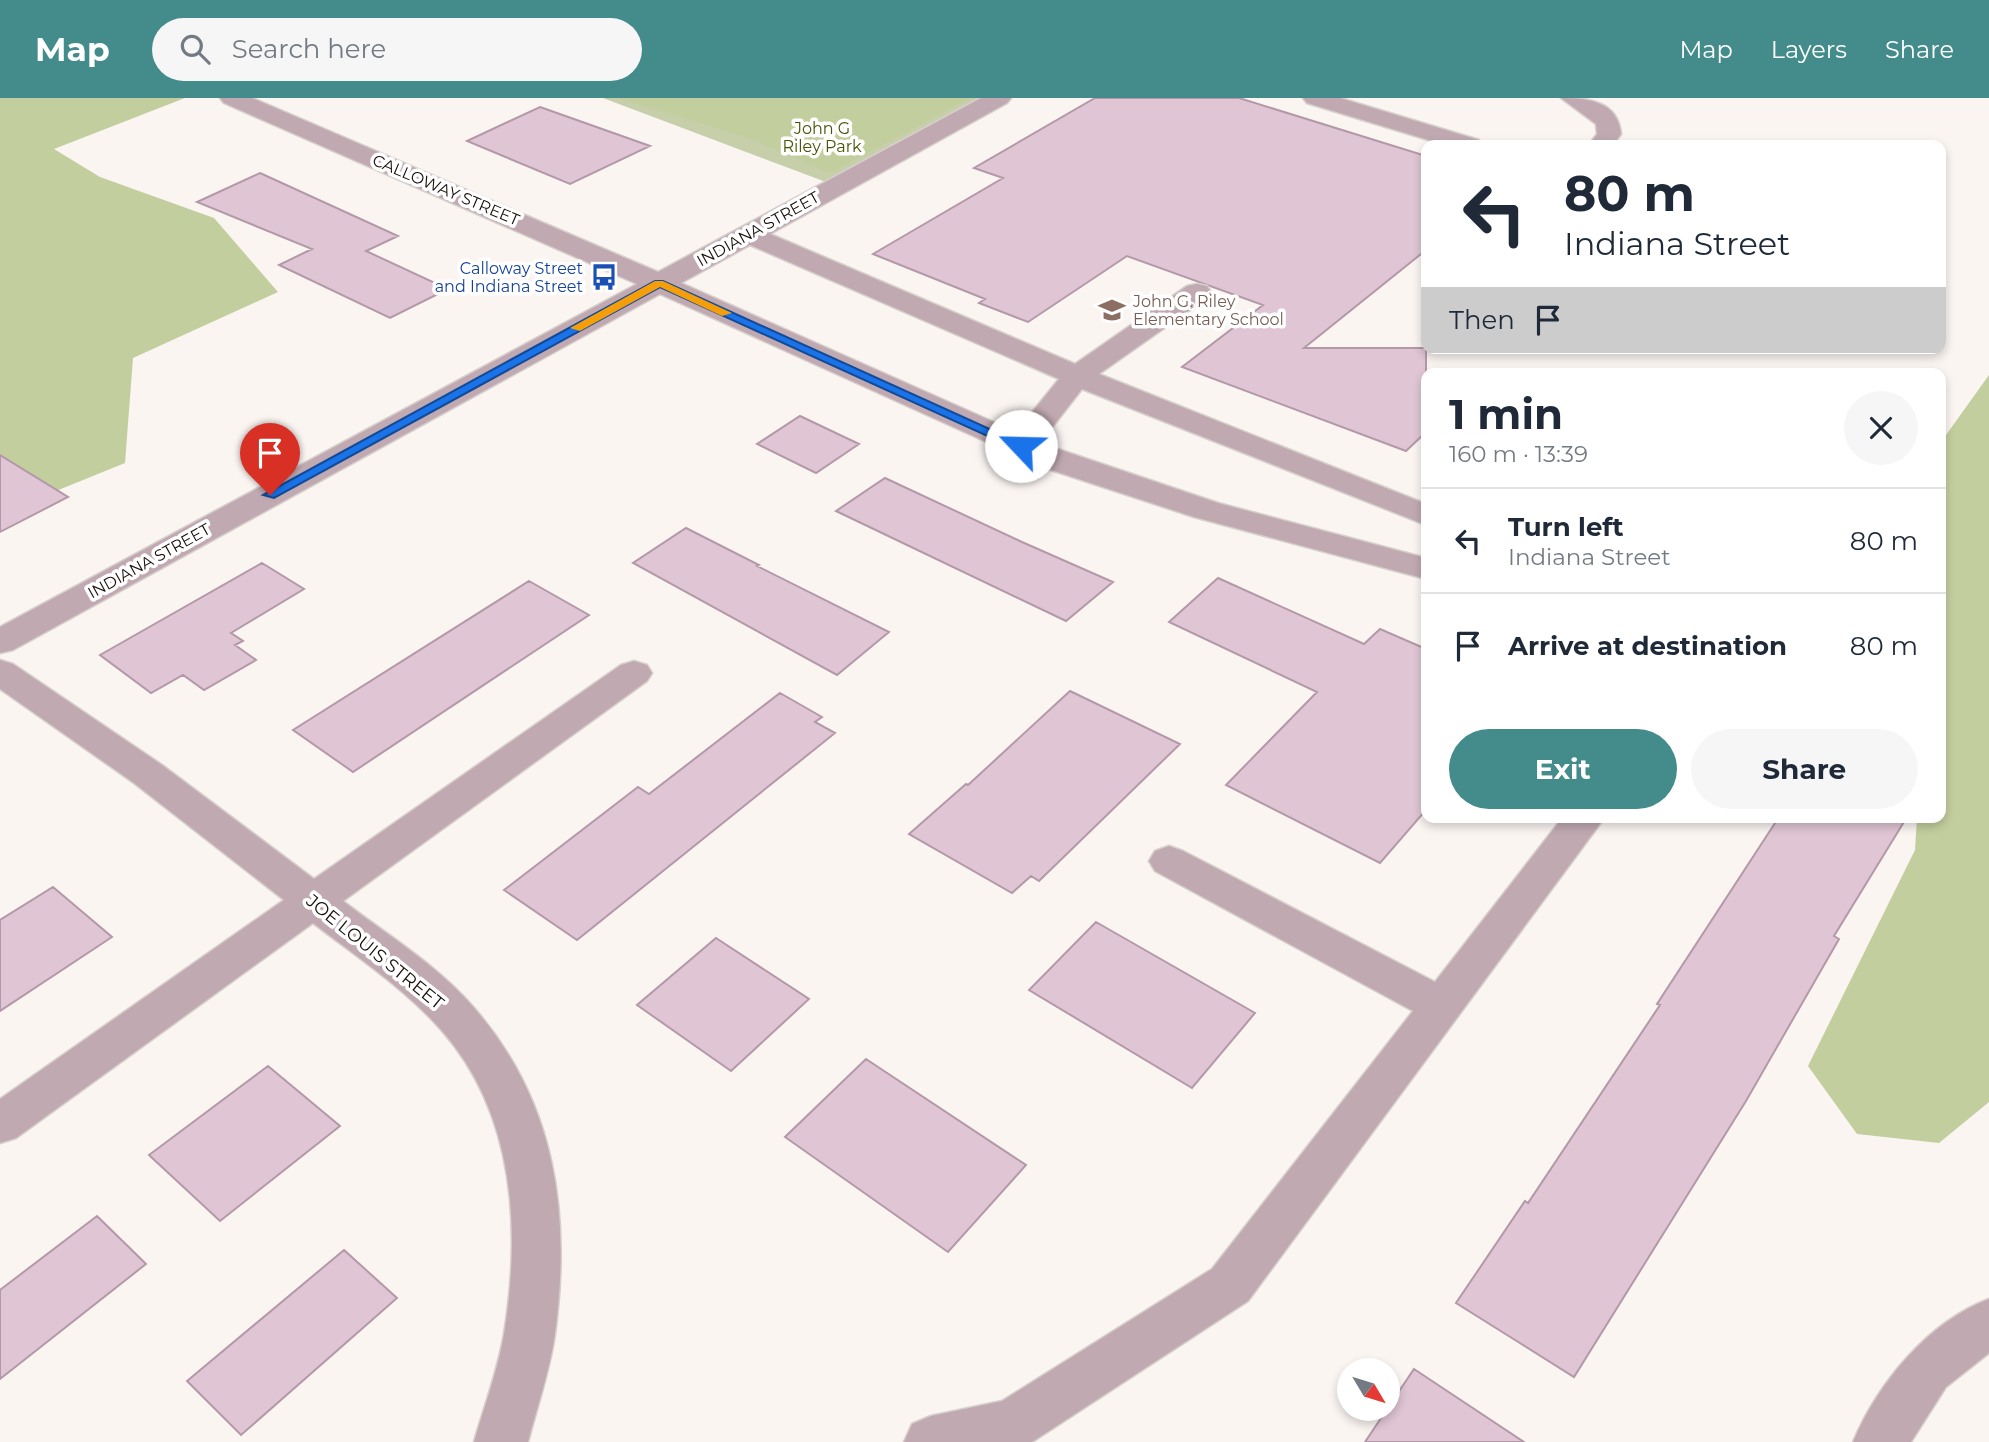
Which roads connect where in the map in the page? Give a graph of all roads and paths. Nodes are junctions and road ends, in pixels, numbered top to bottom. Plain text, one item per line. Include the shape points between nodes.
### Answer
1 (232, 98) edge
2 (999, 98) edge
3 (1315, 98) edge
4 (1573, 98) edge
5 (1454, 140) edge
6 (1605, 140) edge
7 (748, 234) junction
8 (659, 283) junction
9 (1197, 292) dead end
10 (1077, 376) junction
11 (1021, 446) junction
12 (1421, 513) edge
13 (1421, 568) edge
14 (0, 642) edge
15 (0, 672) edge
16 (634, 673) dead end
17 (1579, 823) edge
18 (1169, 861) dead end
19 (312, 902) junction
20 (1441, 1006) junction
21 (0, 1124) edge
22 (1989, 1322) edge
23 (501, 1442) edge
24 (931, 1442) edge
25 (1880, 1442) edge

1 - 8 street, CALLOWAY STREET
2 - 7 street, INDIANA STREET
3 - 5 street
4 - 6 street via 1608,122
7 - 8 street, INDIANA STREET
7 - 10 street
8 - 11 street, CALLOWAY STREET
8 - 14 street, INDIANA STREET
9 - 10 street
10 - 11 street
10 - 12 street
11 - 13 street, CALLOWAY STREET via 1206,510
15 - 19 street, JOE LOUIS STREET via 149,774
16 - 19 street
17 - 20 street
18 - 20 street
19 - 21 street
19 - 23 street, JOE LOUIS STREET via 411,976 459,1020 502,1082 526,1145 537,1218 535,1277 528,1336
20 - 24 street via 1230,1285 1013,1424
22 - 25 street via 1928,1370

